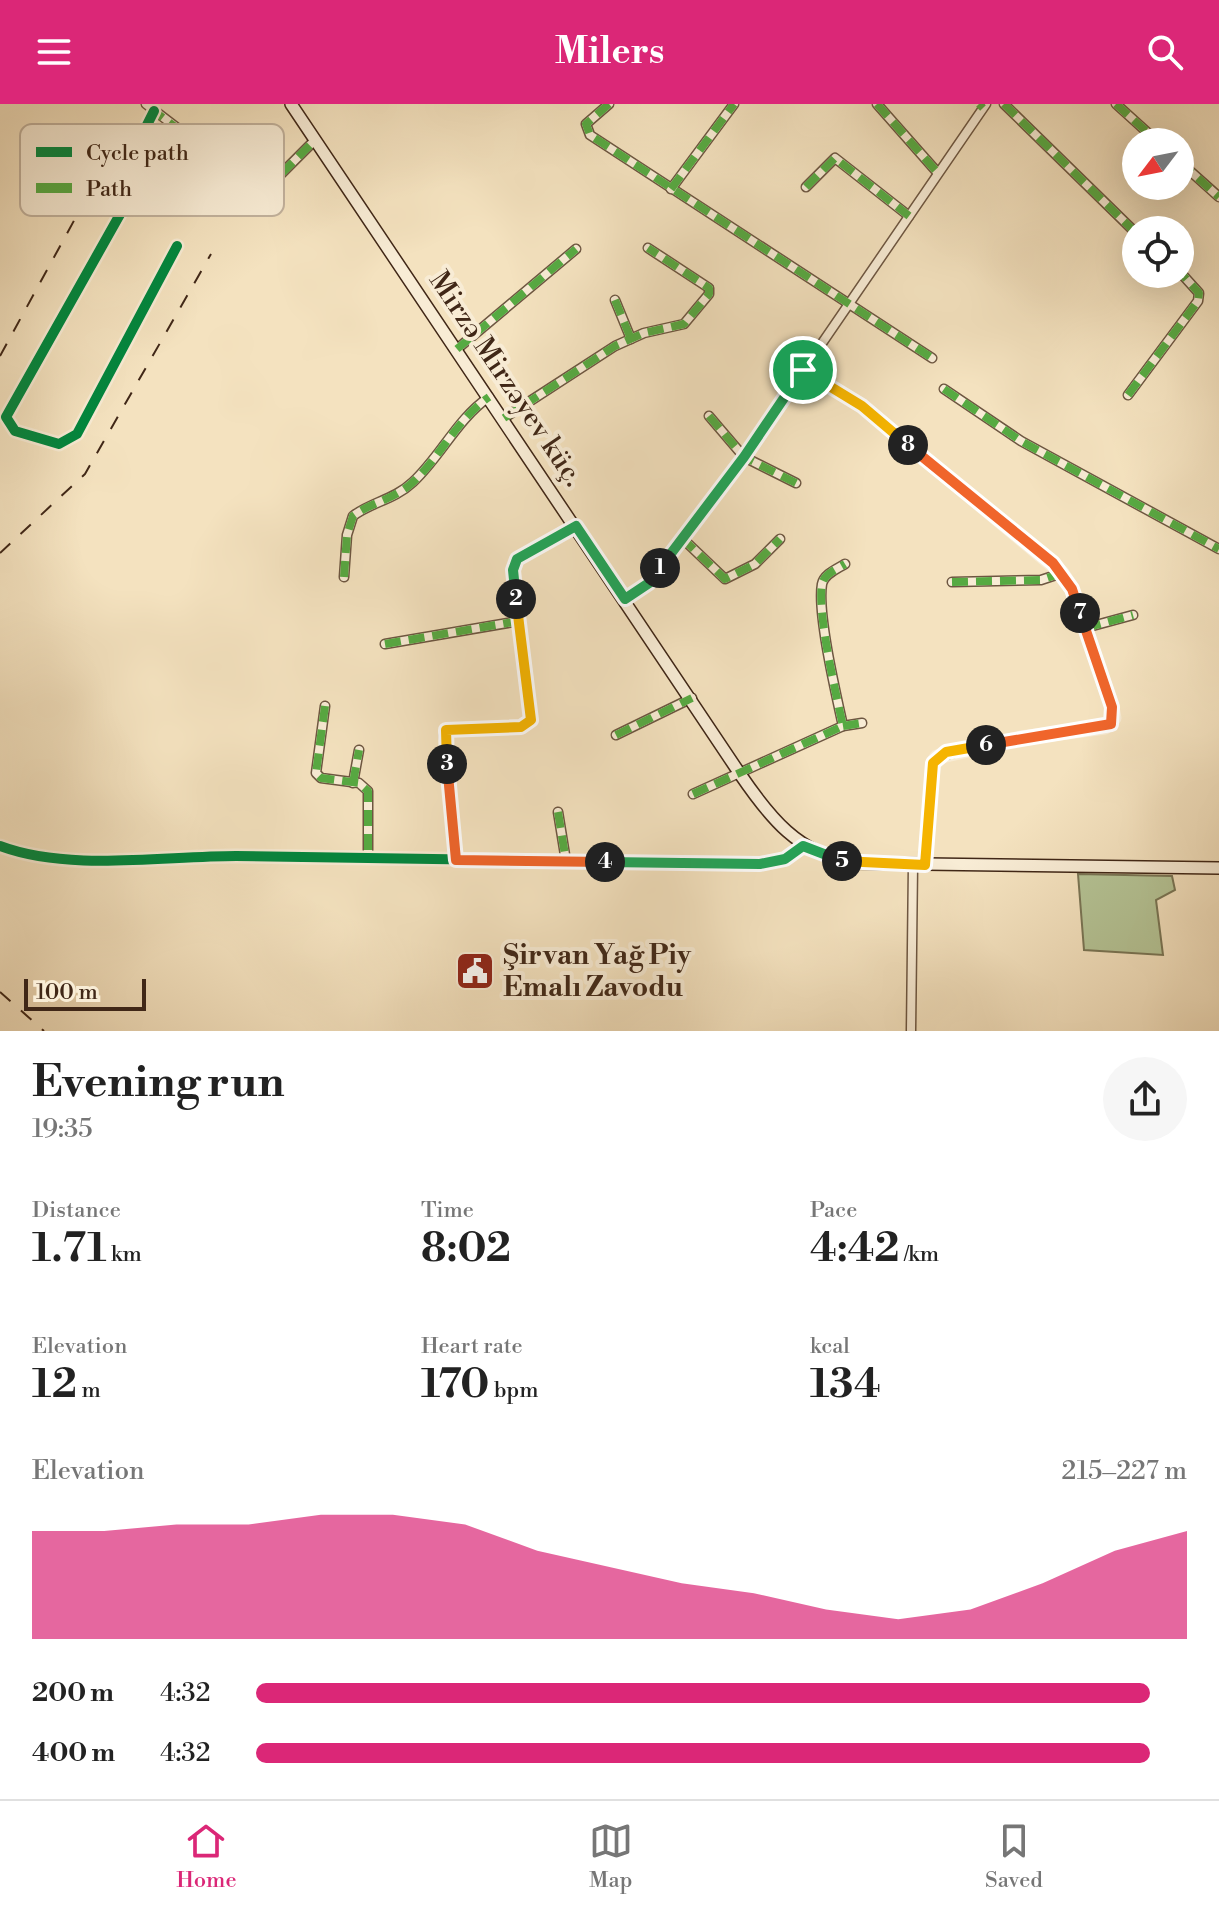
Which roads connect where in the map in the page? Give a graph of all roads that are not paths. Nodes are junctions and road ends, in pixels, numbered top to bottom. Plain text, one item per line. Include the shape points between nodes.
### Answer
1 (146, 104) edge
2 (291, 104) edge
3 (609, 104) edge
4 (734, 104) edge
5 (877, 104) edge
6 (1004, 104) edge
7 (1116, 104) edge
8 (983, 105) edge
9 (154, 111) junction
10 (148, 124) edge
11 (171, 124) edge
12 (1143, 128) edge
13 (315, 140) junction
14 (284, 171) edge
15 (937, 172) junction
16 (1194, 175) edge
17 (806, 187) dead end
18 (671, 189) junction
19 (1219, 197) edge
20 (119, 216) edge
21 (909, 216) junction
22 (1122, 219) edge
23 (177, 246) dead end
24 (648, 248) dead end
25 (576, 249) dead end
26 (1194, 287) edge
27 (615, 300) dead end
28 (848, 307) junction
29 (631, 339) junction
30 (457, 349) junction
31 (932, 358) dead end
32 (803, 370) junction
33 (944, 389) dead end
34 (1128, 395) dead end
35 (489, 397) junction
36 (709, 416) dead end
37 (504, 418) junction
38 (744, 457) junction
39 (796, 483) dead end
40 (576, 526) junction
41 (682, 538) junction
42 (780, 539) dead end
43 (1219, 549) edge
44 (845, 564) dead end
45 (1062, 573) junction
46 (344, 577) dead end
47 (952, 582) dead end
48 (625, 599) junction
49 (1133, 615) dead end
50 (519, 621) junction
51 (1085, 628) junction
52 (385, 644) dead end
53 (692, 698) junction
54 (325, 706) dead end
55 (862, 723) dead end
56 (843, 726) junction
57 (616, 735) dead end
58 (359, 750) dead end
59 (740, 774) junction
60 (353, 783) junction
61 (693, 794) dead end
62 (558, 812) dead end
63 (0, 846) edge
64 (803, 846) junction
65 (368, 858) junction
66 (456, 860) junction
67 (566, 861) junction
68 (919, 865) junction
69 (1219, 868) edge
70 (911, 1031) edge

1 - 9 street
2 - 13 main road, Mirzə Mirzəyev küç.
3 - 18 street via 588,121 587,131
4 - 18 street
5 - 15 street
6 - 22 street
7 - 12 street
8 - 15 street
9 - 10 street
9 - 11 street
13 - 14 street
13 - 30 main road, Mirzə Mirzəyev küç.
15 - 21 street
16 - 19 street
17 - 21 street via 835,158
18 - 28 street
20 - 23 street via 6,417 15,431 59,444 77,434
21 - 28 street
24 - 29 street via 706,283 709,294 684,324
25 - 30 street
26 - 34 street via 1198,301
27 - 29 street
28 - 31 street
28 - 32 street
29 - 37 street
30 - 35 main road, Mirzə Mirzəyev küç.
32 - 38 street
32 - 45 street via 862,406
33 - 43 street via 1021,441
35 - 37 main road, Mirzə Mirzəyev küç.
35 - 46 street via 413,482 353,516
36 - 38 street
37 - 40 main road, Mirzə Mirzəyev küç.
38 - 39 street
38 - 41 street
40 - 48 main road, Mirzə Mirzəyev küç.
40 - 50 street via 517,559 513,570
41 - 42 street via 725,579 755,564
41 - 48 street via 649,583
44 - 56 street via 828,574 822,585
45 - 47 street via 1041,580
45 - 51 street
48 - 53 main road, Mirzə Mirzəyev küç.
49 - 51 street
50 - 52 street
50 - 66 street via 531,720 521,727 451,728 444,735
51 - 68 street via 1112,707 1111,724 937,757
53 - 57 street
53 - 59 main road, Mirzə Mirzəyev küç.
54 - 60 street via 316,773
55 - 56 street
56 - 59 street
58 - 60 street
59 - 61 street
59 - 64 main road, Mirzə Mirzəyev küç. via 770,815
60 - 65 street via 365,786 371,798
62 - 67 street
63 - 65 street via 67,859
64 - 67 street via 785,859 760,864
64 - 68 main road, Mirzə Mirzəyev küç. via 852,863
65 - 66 street
66 - 67 street
68 - 69 main road, Mirzə Mirzəyev küç.
68 - 70 street

